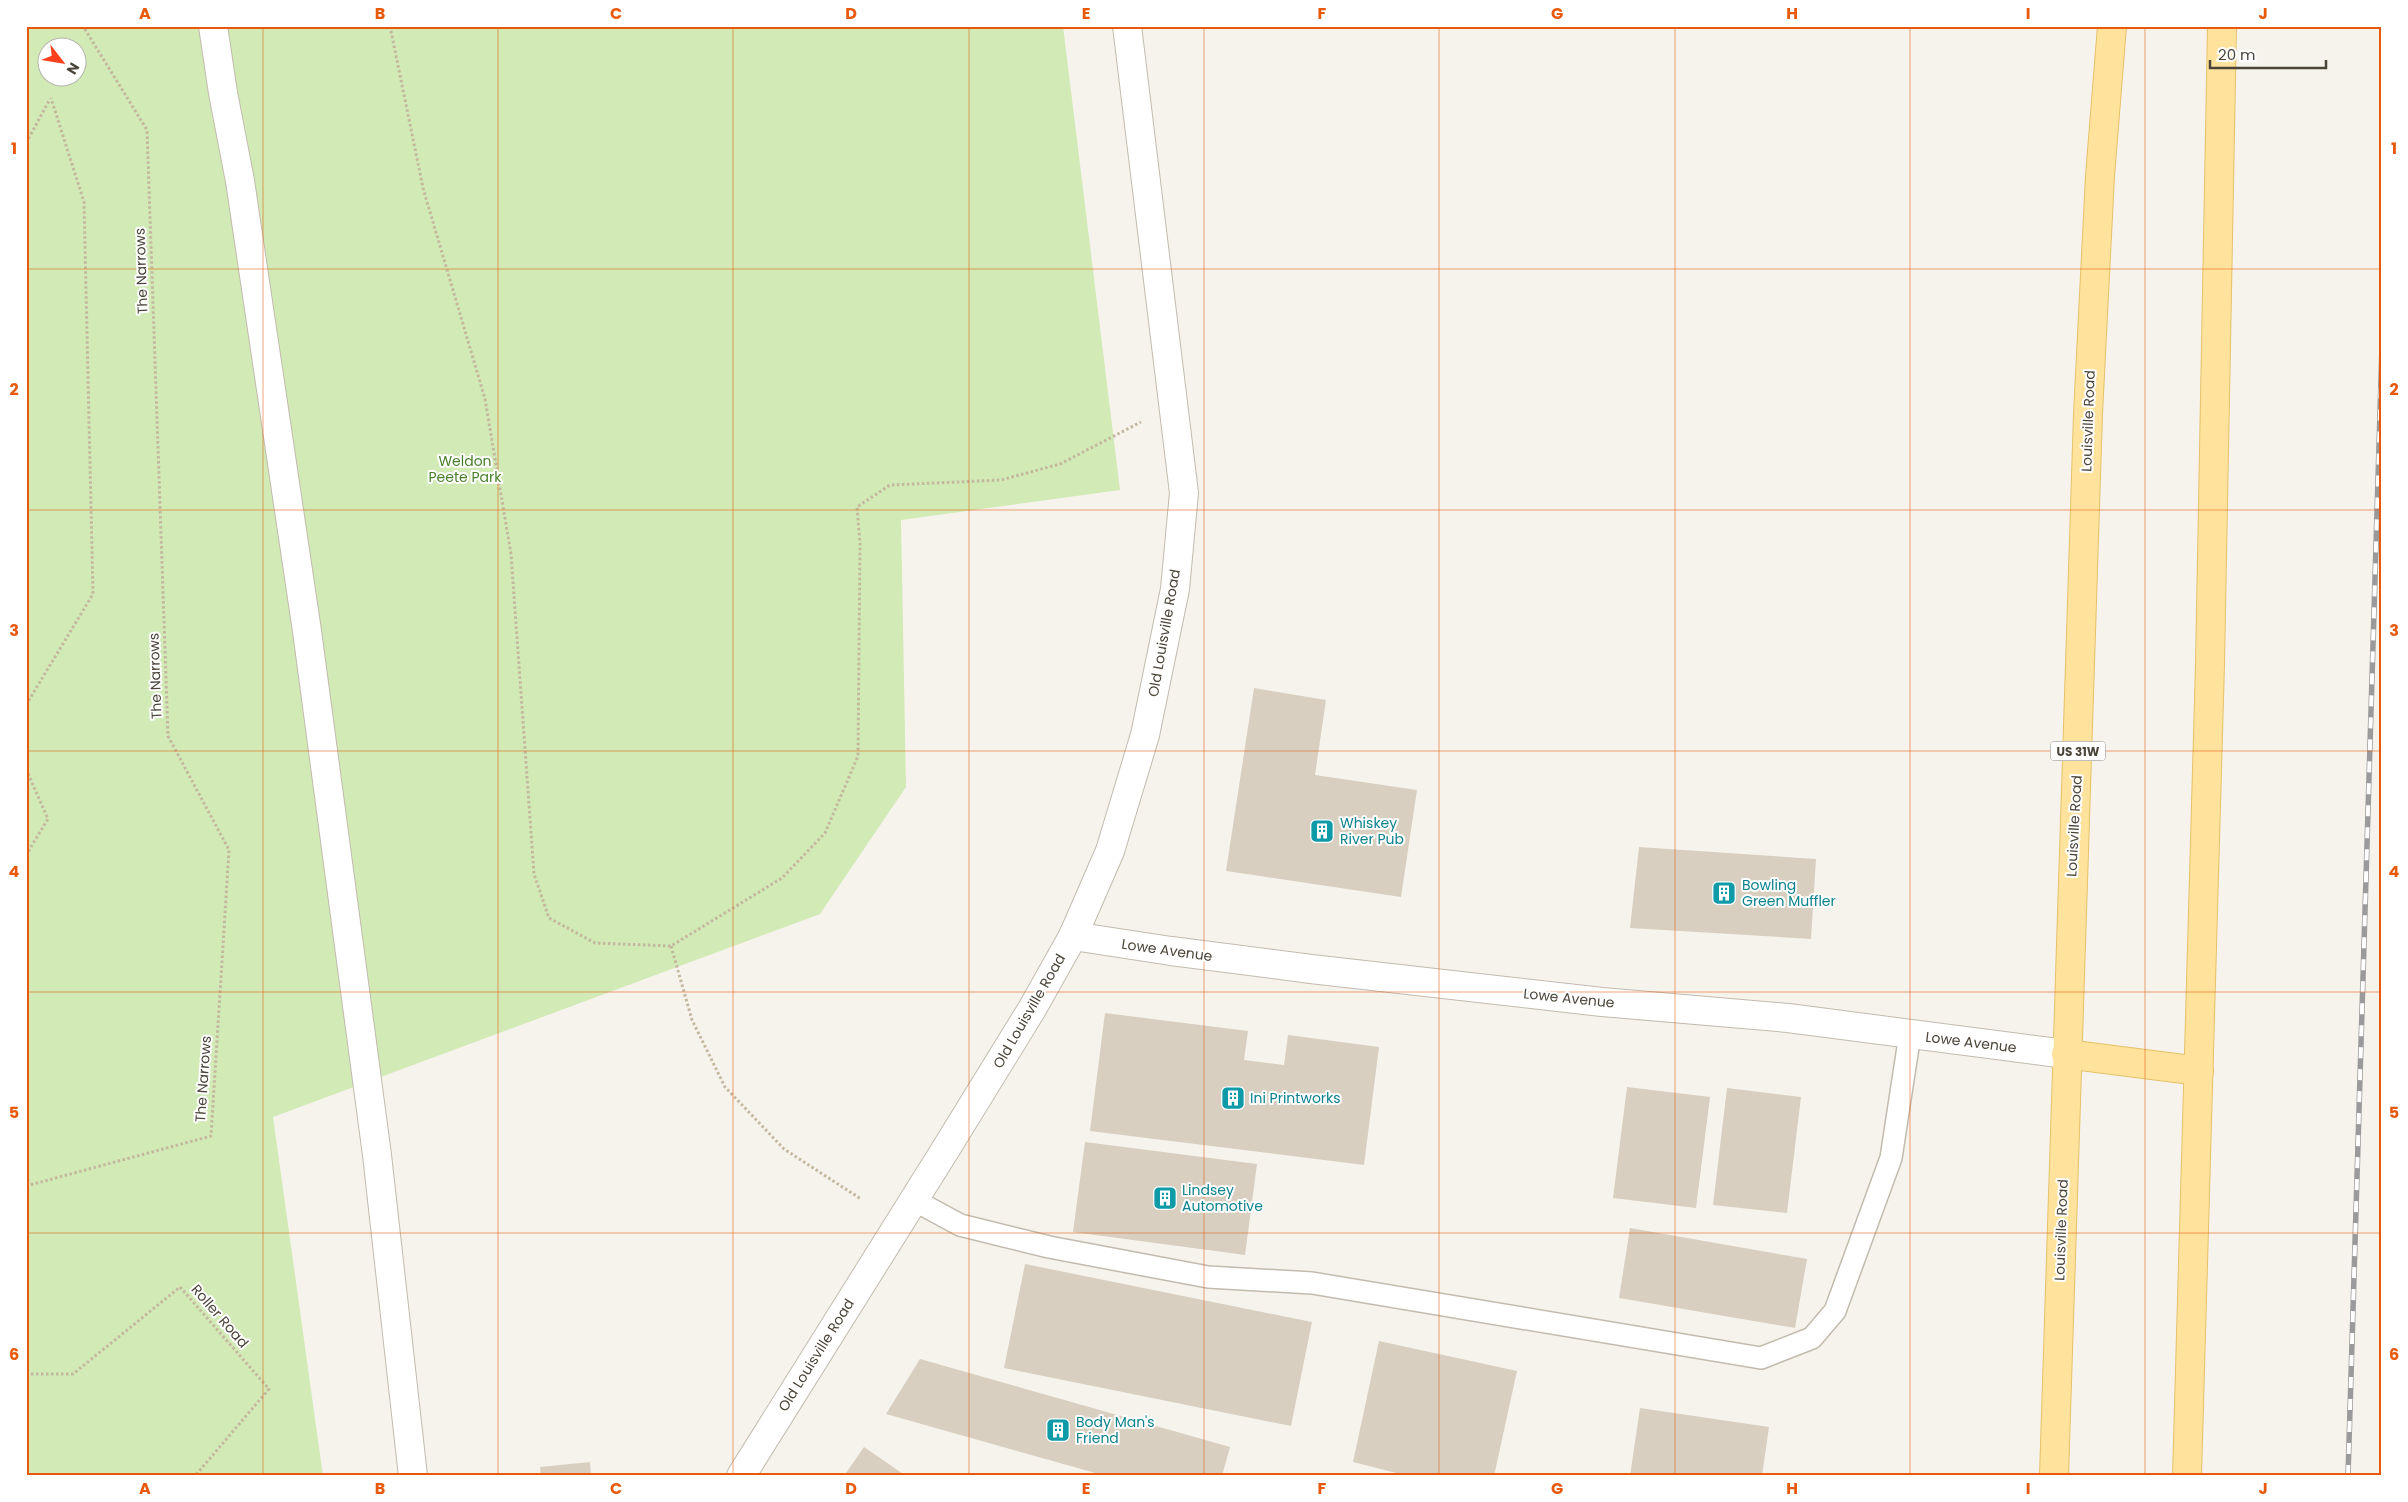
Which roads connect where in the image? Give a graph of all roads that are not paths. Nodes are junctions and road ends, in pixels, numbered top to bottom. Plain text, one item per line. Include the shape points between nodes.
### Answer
1 (213, 26) edge
2 (1127, 26) edge
3 (2112, 26) edge
4 (2222, 26) edge
5 (1073, 936) junction
6 (1910, 1034) junction
7 (2066, 1054) junction
8 (2199, 1071) junction
9 (914, 1200) junction
10 (413, 1476) edge
11 (741, 1476) edge
12 (2054, 1476) edge
13 (2187, 1476) edge

1 - 10 street via 240,181 307,631 377,1155
2 - 5 street, Old Louisville Road via 1184,492 1175,589 1145,735 1110,851
3 - 7 main road, Louisville Road / US 31W via 2093,295
4 - 8 main road
5 - 6 street, Lowe Avenue via 1311,969 1602,1002 1788,1018
5 - 9 street, Old Louisville Road via 1032,1009
6 - 7 street, Lowe Avenue
6 - 9 lane via 1891,1158 1835,1311 1812,1338 1761,1358 1312,1283 1208,1276 1049,1248 960,1225
7 - 8 main road
7 - 12 main road, Louisville Road / US 31W
8 - 13 main road
9 - 11 street, Old Louisville Road

